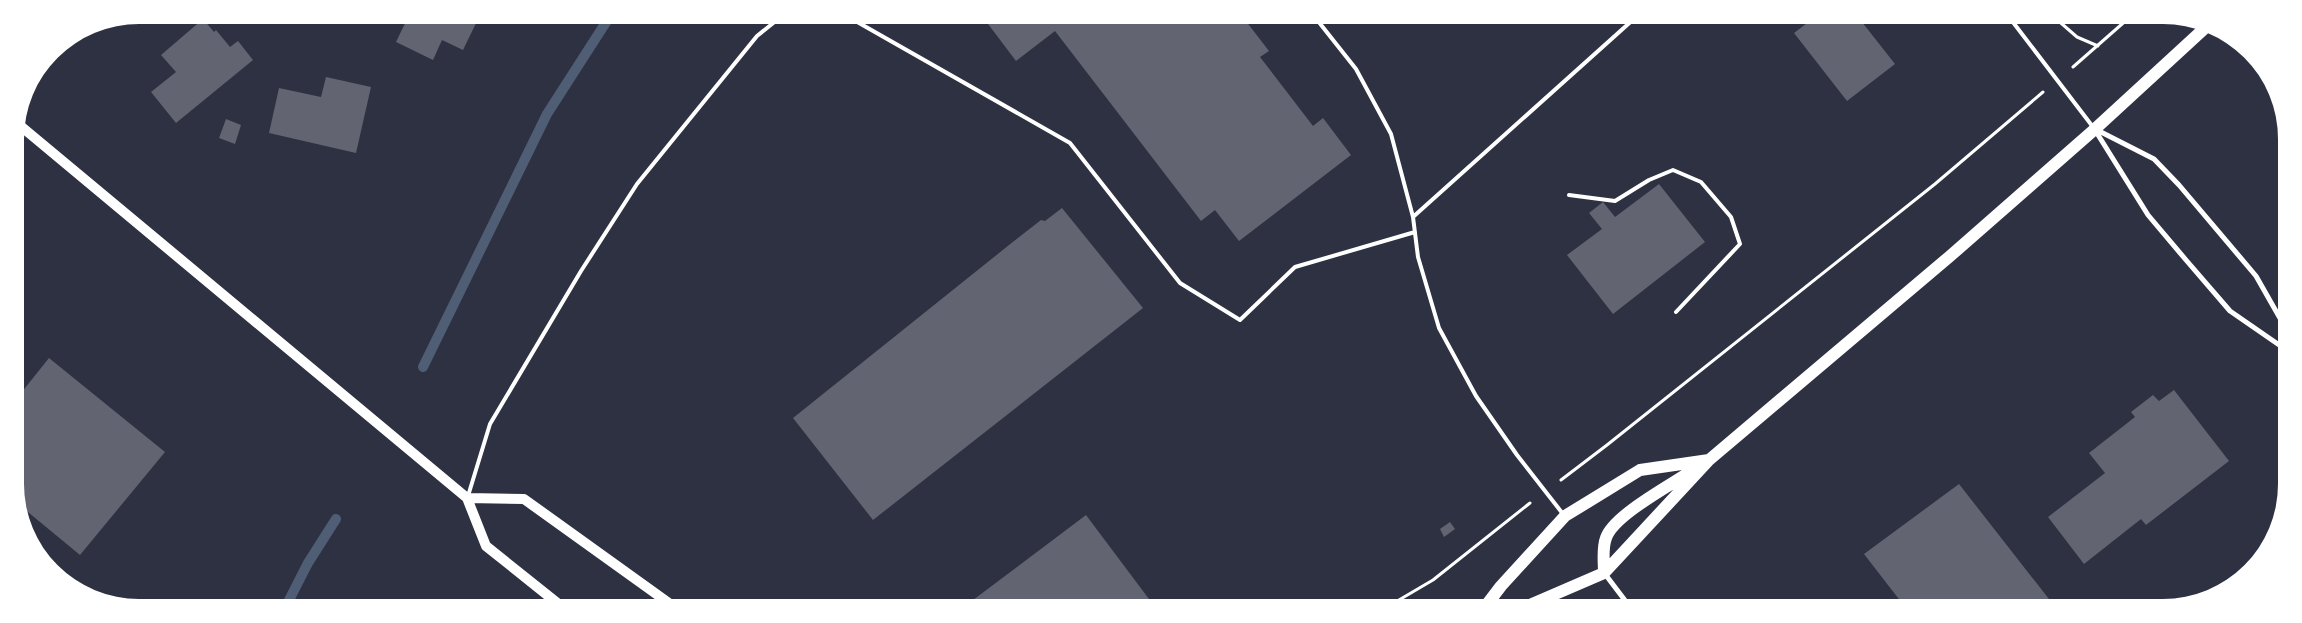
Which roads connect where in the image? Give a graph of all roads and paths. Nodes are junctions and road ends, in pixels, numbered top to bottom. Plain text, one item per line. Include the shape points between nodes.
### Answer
1 (772, 24) edge
2 (860, 24) edge
3 (1320, 24) edge
4 (1628, 24) edge
5 (2014, 24) edge
6 (2062, 24) edge
7 (2122, 24) edge
8 (2202, 31) edge
9 (2016, 114) dead end
10 (24, 129) edge
11 (2095, 129) junction
12 (1569, 195) dead end
13 (1413, 217) junction
14 (1415, 232) junction
15 (1676, 312) dead end
16 (2278, 315) edge
17 (2278, 344) edge
18 (1708, 460) junction
19 (1584, 462) dead end
20 (467, 498) junction
21 (1565, 516) junction
22 (1511, 517) dead end
23 (1604, 573) junction
24 (552, 599) edge
25 (663, 599) edge
26 (1401, 599) edge
27 (1491, 599) edge
28 (1544, 599) edge
29 (1624, 599) edge

1 - 20 lane via 757,36 638,184 581,271 490,424
2 - 14 lane via 1070,143 1180,283 1240,320 1295,267
3 - 13 lane via 1356,69 1392,134
4 - 13 lane
5 - 11 lane
6 - 7 path via 2077,37 2098,46
8 - 11 main road
9 - 19 path via 1927,190
10 - 20 main road
11 - 16 street via 2154,159 2256,276
11 - 17 street via 2148,215 2186,260 2230,311
11 - 18 main road
12 - 15 lane via 1615,201 1673,170 1701,182 1731,217 1740,244
13 - 14 lane
14 - 21 lane via 1418,256 1439,328 1476,396
18 - 21 main road via 1640,470
18 - 23 main road
18 - 23 main road via 1610,528 1605,540
20 - 24 main road via 486,546
20 - 25 main road via 524,499
21 - 27 main road
22 - 26 path via 1434,580
23 - 28 main road
23 - 29 street

